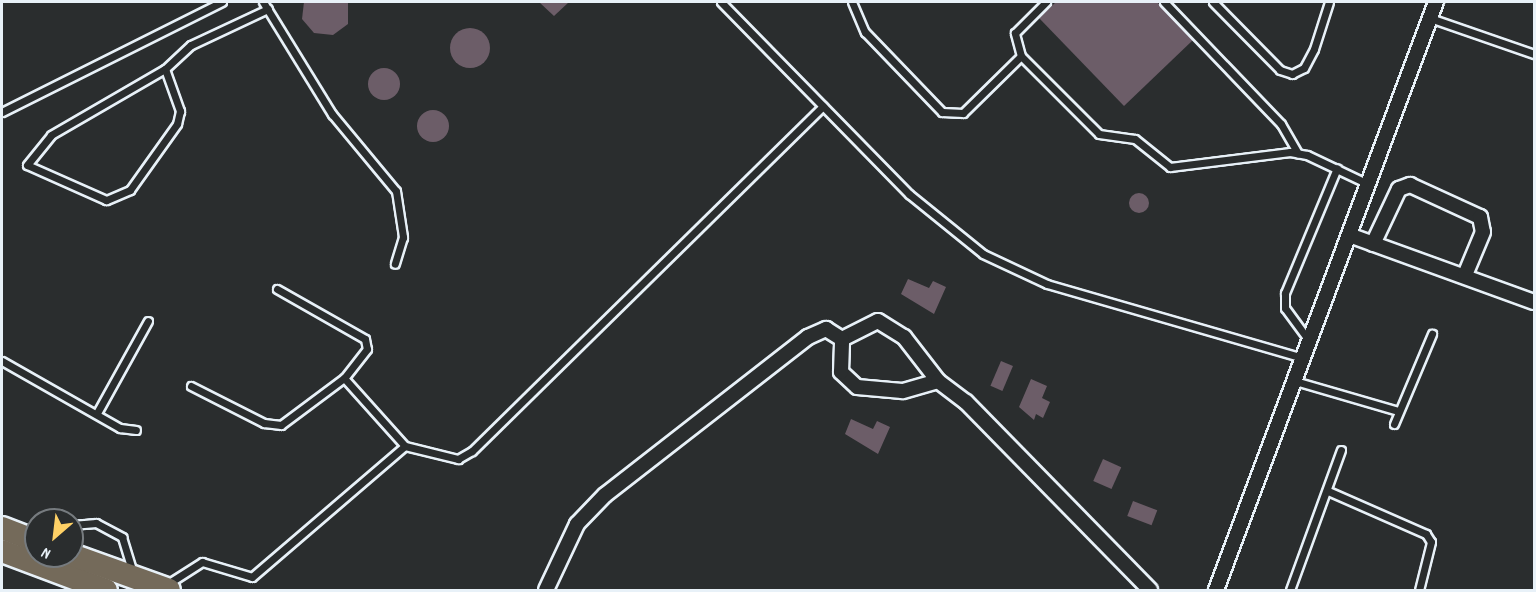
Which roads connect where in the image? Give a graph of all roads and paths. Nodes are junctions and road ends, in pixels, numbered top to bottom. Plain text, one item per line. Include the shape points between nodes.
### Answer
1 (222, 2) edge
2 (264, 2) edge
3 (721, 2) edge
4 (852, 2) edge
5 (1046, 2) edge
6 (1164, 2) edge
7 (1213, 2) edge
8 (1329, 2) edge
9 (1436, 2) edge
10 (268, 9) junction
11 (1430, 18) junction
12 (1534, 54) edge
13 (1021, 56) junction
14 (165, 69) junction
15 (823, 106) junction
16 (2, 112) edge
17 (1298, 153) junction
18 (1337, 168) junction
19 (1368, 184) junction
20 (1349, 235) junction
21 (1373, 244) junction
22 (395, 264) dead end
23 (1465, 275) junction
24 (278, 289) dead end
25 (1534, 302) edge
26 (148, 321) dead end
27 (1432, 334) dead end
28 (842, 339) junction
29 (1310, 342) junction
30 (1303, 358) junction
31 (2, 361) edge
32 (344, 378) junction
33 (938, 381) junction
34 (1295, 381) junction
35 (191, 386) dead end
36 (1398, 411) junction
37 (97, 413) junction
38 (1394, 424) dead end
39 (136, 430) dead end
40 (405, 446) junction
41 (1341, 450) dead end
42 (1328, 491) junction
43 (84, 524) edge
44 (2, 528) edge
45 (24, 536) edge
46 (2, 551) edge
47 (84, 559) edge
48 (134, 578) junction
49 (166, 589) edge
50 (106, 591) edge
51 (546, 591) edge
52 (1150, 591) edge
53 (1216, 591) edge
54 (1290, 591) edge
55 (1419, 591) edge

1 - 16 lane via 36,89
2 - 10 lane
3 - 15 lane
4 - 13 lane via 865,32 942,112 963,113
5 - 13 lane via 1015,33
6 - 17 lane via 1281,124
7 - 8 lane via 1280,70 1292,74 1304,68 1314,49
9 - 11 street
10 - 14 lane via 191,45
10 - 22 lane via 332,114 396,191 403,237
11 - 12 lane
11 - 19 street
13 - 17 lane via 1099,134 1135,139 1170,167
14 - 14 lane via 51,135 27,165 106,200 130,190 177,124 180,111
15 - 30 lane via 957,237 1020,274
15 - 40 lane via 482,444 458,459
17 - 18 lane
18 - 19 lane
18 - 29 lane via 1285,293 1285,308
19 - 20 street
20 - 21 street
20 - 29 street
21 - 23 street
21 - 23 street via 1399,189 1410,185 1480,217 1484,232
23 - 25 street
24 - 32 lane via 365,339 367,349
26 - 37 lane
27 - 36 lane
28 - 33 street via 869,322 887,323
28 - 33 street via 841,372 857,387 902,391
28 - 51 street via 826,329 808,338 598,501 577,524
29 - 30 street
30 - 34 street
31 - 37 lane
32 - 35 lane via 281,425 264,423
32 - 40 lane
33 - 52 street via 966,402
34 - 36 lane
34 - 53 street
36 - 38 lane
37 - 39 lane
40 - 49 lane via 252,577 202,562 184,569
41 - 42 lane
42 - 54 lane
42 - 55 lane via 1426,534 1431,542
43 - 48 lane via 96,523 122,537
44 - 45 highway
46 - 50 highway
47 - 48 highway
48 - 49 highway

